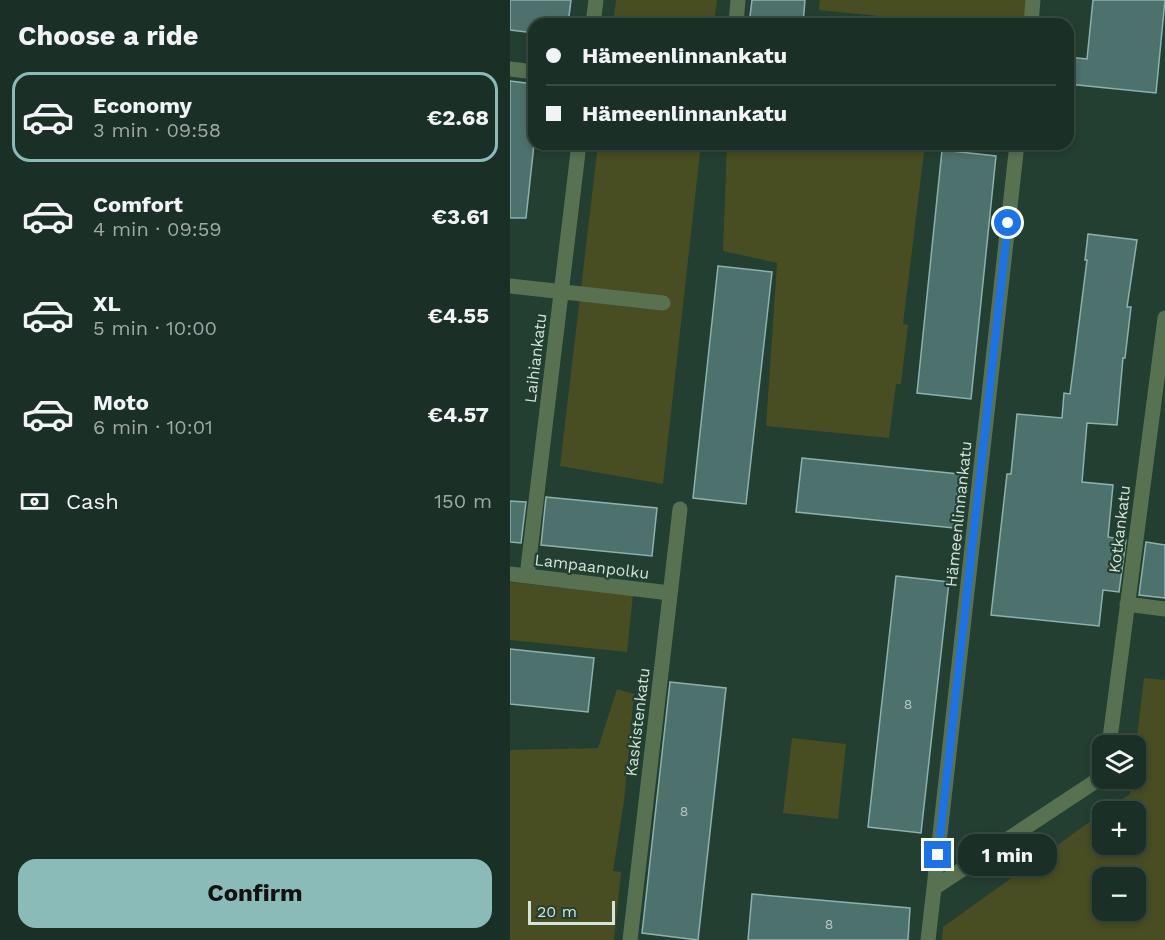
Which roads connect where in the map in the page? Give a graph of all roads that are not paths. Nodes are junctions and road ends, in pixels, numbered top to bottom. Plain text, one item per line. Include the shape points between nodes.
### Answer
1 (596, 0) edge
2 (738, 0) edge
3 (1033, 0) edge
4 (594, 18) edge
5 (736, 18) edge
6 (1032, 18) edge
7 (510, 69) edge
8 (528, 71) edge
9 (578, 150) edge
10 (1016, 150) edge
11 (510, 286) edge
12 (561, 292) junction
13 (663, 303) dead end
14 (1165, 318) edge
15 (680, 509) dead end
16 (510, 574) edge
17 (527, 576) junction
18 (670, 593) junction
19 (1127, 604) junction
20 (1165, 609) edge
21 (1110, 735) edge
22 (1092, 784) edge
23 (934, 888) junction
24 (630, 940) edge
25 (928, 940) edge

1 - 4 street
2 - 5 street
3 - 6 street
7 - 8 street
9 - 12 street, Laihiankatu
10 - 23 street, Hämeenlinnankatu
11 - 12 street
12 - 13 street
12 - 17 street, Laihiankatu
14 - 19 street, Kotkankatu
15 - 18 street, Kaskistenkatu
16 - 17 street, Lampaanpolku
17 - 18 street, Lampaanpolku
18 - 24 street, Kaskistenkatu
19 - 20 street
19 - 21 street, Kotkankatu
22 - 23 street
23 - 25 street

